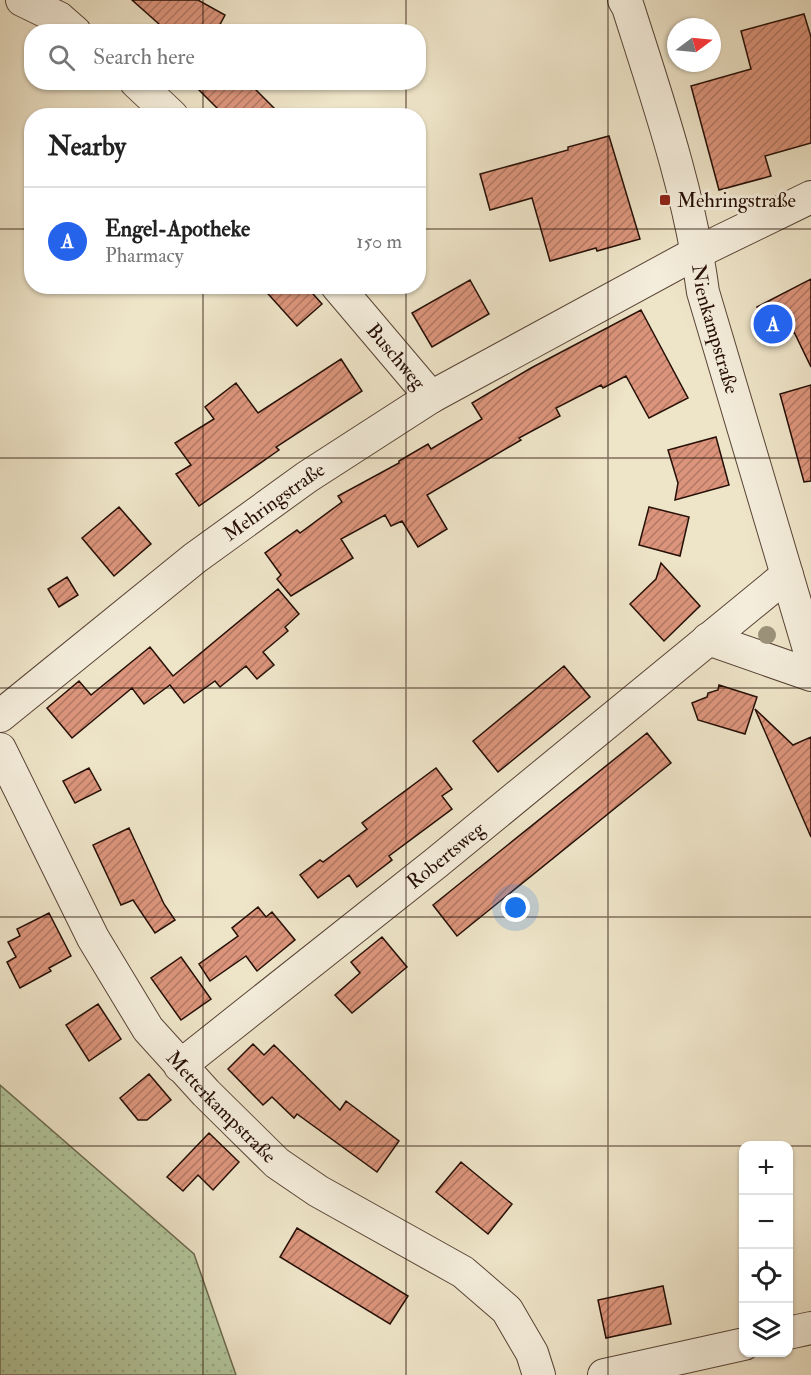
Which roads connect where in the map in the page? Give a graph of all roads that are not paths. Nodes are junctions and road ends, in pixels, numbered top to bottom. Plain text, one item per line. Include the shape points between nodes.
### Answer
1 (22, 0) edge
2 (624, 0) edge
3 (65, 24) edge
4 (144, 90) edge
5 (164, 108) edge
6 (811, 197) edge
7 (698, 252) junction
8 (344, 294) edge
9 (431, 397) junction
10 (786, 575) junction
11 (708, 639) junction
12 (811, 656) edge
13 (811, 675) edge
14 (0, 716) edge
15 (0, 749) edge
16 (180, 1066) junction
17 (739, 1345) edge
18 (539, 1375) edge
19 (604, 1375) edge

1 - 3 street
2 - 7 street, Nienkampstraße via 663,116
4 - 5 street
6 - 7 street, Mehringstraße
7 - 9 street, Mehringstraße
7 - 10 street, Nienkampstraße via 703,292
8 - 9 street, Buschweg
9 - 14 street, Mehringstraße via 307,477 195,558
10 - 11 street, Robertsweg
10 - 12 street, Nienkampstraße
11 - 13 street
11 - 16 street, Robertsweg via 436,863
15 - 16 street, Metterkampstraße via 93,938 148,1029
16 - 18 street, Metterkampstraße via 278,1163 318,1191 463,1272 481,1287 507,1310 532,1353
17 - 19 street

